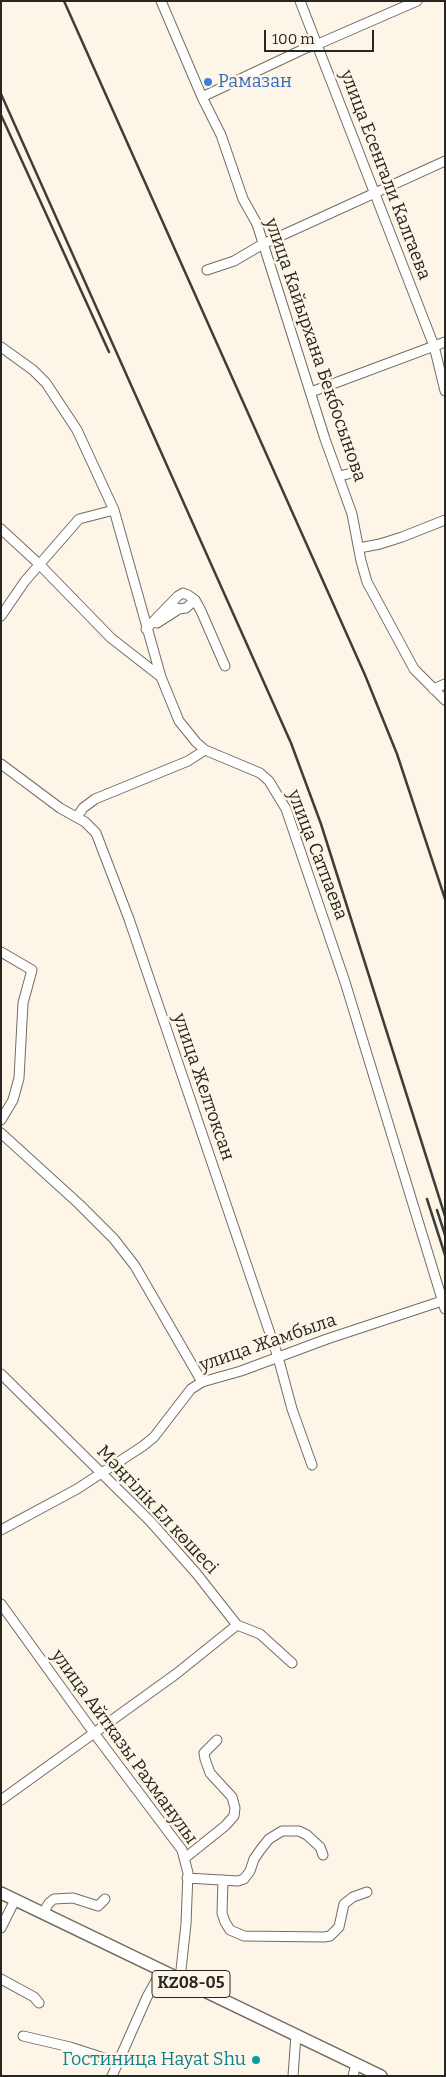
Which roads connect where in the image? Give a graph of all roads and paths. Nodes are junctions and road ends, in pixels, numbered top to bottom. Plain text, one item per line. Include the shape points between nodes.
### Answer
1 (161, 1) edge
2 (300, 1) edge
3 (417, 1) edge
4 (316, 45) junction
5 (202, 97) junction
6 (445, 160) edge
7 (374, 192) junction
8 (263, 244) junction
9 (207, 270) dead end
10 (445, 342) edge
11 (434, 346) junction
12 (1, 347) edge
13 (445, 391) edge
14 (311, 392) junction
15 (355, 472) dead end
16 (340, 476) junction
17 (114, 510) junction
18 (445, 520) edge
19 (1, 529) edge
20 (359, 548) junction
21 (39, 564) junction
22 (195, 600) junction
23 (175, 606) junction
24 (1, 616) edge
25 (146, 629) junction
26 (225, 666) dead end
27 (161, 678) junction
28 (445, 684) edge
29 (433, 688) junction
30 (445, 700) edge
31 (205, 750) junction
32 (1, 764) edge
33 (77, 817) junction
34 (1, 952) edge
35 (1, 1120) edge
36 (1, 1133) edge
37 (444, 1305) edge
38 (278, 1357) junction
39 (1, 1374) edge
40 (202, 1382) junction
41 (312, 1466) dead end
42 (102, 1474) junction
43 (1, 1530) edge
44 (1, 1604) edge
45 (237, 1625) junction
46 (292, 1663) dead end
47 (94, 1734) junction
48 (217, 1740) dead end
49 (1, 1800) edge
50 (323, 1855) dead end
51 (185, 1858) junction
52 (187, 1878) junction
53 (223, 1880) junction
54 (367, 1892) dead end
55 (1, 1893) edge
56 (15, 1900) junction
57 (105, 1900) dead end
58 (43, 1913) junction
59 (1, 1928) edge
60 (162, 1970) junction
61 (1, 1978) edge
62 (180, 1979) junction
63 (38, 2003) dead end
64 (296, 2035) junction
65 (23, 2036) dead end
66 (118, 2060) junction
67 (356, 2064) junction
68 (112, 2076) edge
69 (293, 2076) edge
70 (353, 2076) edge
71 (381, 2076) edge

1 - 5 street, улица Кайырхана Бекбосынова
2 - 4 street, улица Есенгали Калгаева
3 - 4 street
4 - 5 street
4 - 7 street, улица Есенгали Калгаева
5 - 8 street, улица Кайырхана Бекбосынова via 221,136
6 - 7 street
7 - 8 street
7 - 11 street, улица Есенгали Калгаева
8 - 9 street via 234,261
8 - 14 street, улица Кайырхана Бекбосынова
10 - 11 street
11 - 13 street, улица Есенгали Калгаева
11 - 14 street
12 - 17 street, улица Сатпаева via 33,370 65,409
14 - 16 street, улица Кайырхана Бекбосынова
15 - 16 street
16 - 20 street, улица Кайырхана Бекбосынова
17 - 21 street via 78,519
17 - 25 street, улица Сатпаева
18 - 20 street via 402,537
19 - 21 street
20 - 29 street, улица Кайырхана Бекбосынова via 367,582 387,621 414,670
21 - 24 street
21 - 27 street via 112,638
22 - 23 street via 191,605
22 - 23 street via 182,593
22 - 26 street
23 - 25 street
25 - 27 street, улица Сатпаева
27 - 31 street, улица Сатпаева via 179,721
28 - 29 street
29 - 30 street, улица Кайырхана Бекбосынова
31 - 33 street via 188,761 94,799
31 - 37 street, улица Сатпаева via 260,773 269,781 286,809 345,982
32 - 33 street, улица Желтоксан
33 - 38 street, улица Желтоксан via 96,833 129,919
34 - 35 street via 32,970 23,1003 18,1078 13,1100
36 - 40 street via 114,1239 135,1266
37 - 38 street, улица Жамбыла via 327,1338
38 - 40 street, улица Жамбыла
38 - 41 street, улица Желтоксан
39 - 42 street, Мәңгілік Ел көшесі
40 - 42 street, улица Жамбыла via 192,1389 154,1437
42 - 43 street, улица Жамбыла
42 - 45 street, Мәңгілік Ел көшесі via 150,1521
44 - 47 street, улица Айтказы Рахманулы
45 - 46 street via 260,1634
45 - 47 street
47 - 49 street
47 - 51 street, улица Айтказы Рахманулы
48 - 51 street via 204,1754 210,1773 232,1797 234,1816
50 - 53 street via 320,1846 307,1835 282,1831 261,1849 244,1879
51 - 52 street, улица Айтказы Рахманулы
52 - 53 street
52 - 62 street, улица Айтказы Рахманулы
53 - 54 street via 222,1913 225,1922 230,1930 244,1936 330,1936 339,1927 344,1904
55 - 56 main road, KZ08-05
56 - 58 main road, KZ08-05
56 - 59 street
57 - 58 street via 98,1906 74,1898 54,1899
58 - 60 main road, KZ08-05
60 - 62 main road, KZ08-05
60 - 66 street
61 - 63 street via 34,1997
62 - 64 main road, KZ08-05
64 - 67 main road, KZ08-05
64 - 69 street
65 - 66 street
66 - 68 street
67 - 70 street
67 - 71 main road, KZ08-05

